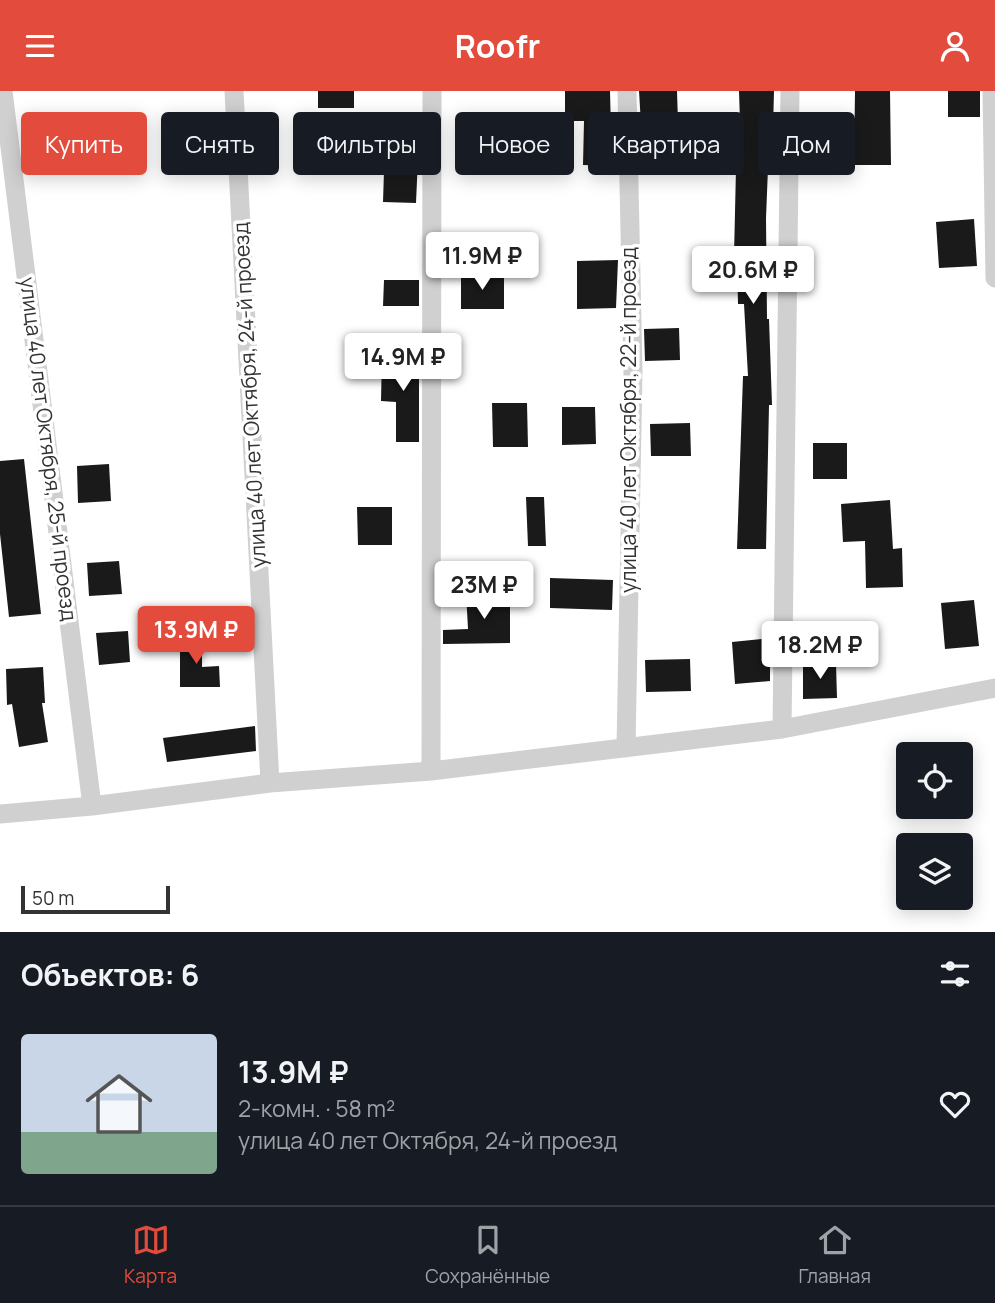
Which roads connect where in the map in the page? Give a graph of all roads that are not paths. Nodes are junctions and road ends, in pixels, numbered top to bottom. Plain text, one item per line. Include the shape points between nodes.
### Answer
1 (3, 91) edge
2 (234, 91) edge
3 (432, 91) edge
4 (627, 91) edge
5 (790, 91) edge
6 (992, 91) edge
7 (995, 278) edge
8 (995, 688) edge
9 (782, 729) junction
10 (626, 748) junction
11 (431, 771) junction
12 (270, 783) junction
13 (92, 806) junction
14 (0, 814) edge

1 - 13 street, улица 40 лет Октября, 25-й проезд
2 - 12 street, улица 40 лет Октября, 24-й проезд
3 - 11 street
4 - 10 street, улица 40 лет Октября, 22-й проезд via 633,371
5 - 9 street
6 - 7 street
8 - 9 street
9 - 10 street
10 - 11 street
11 - 12 street
12 - 13 street
13 - 14 street

